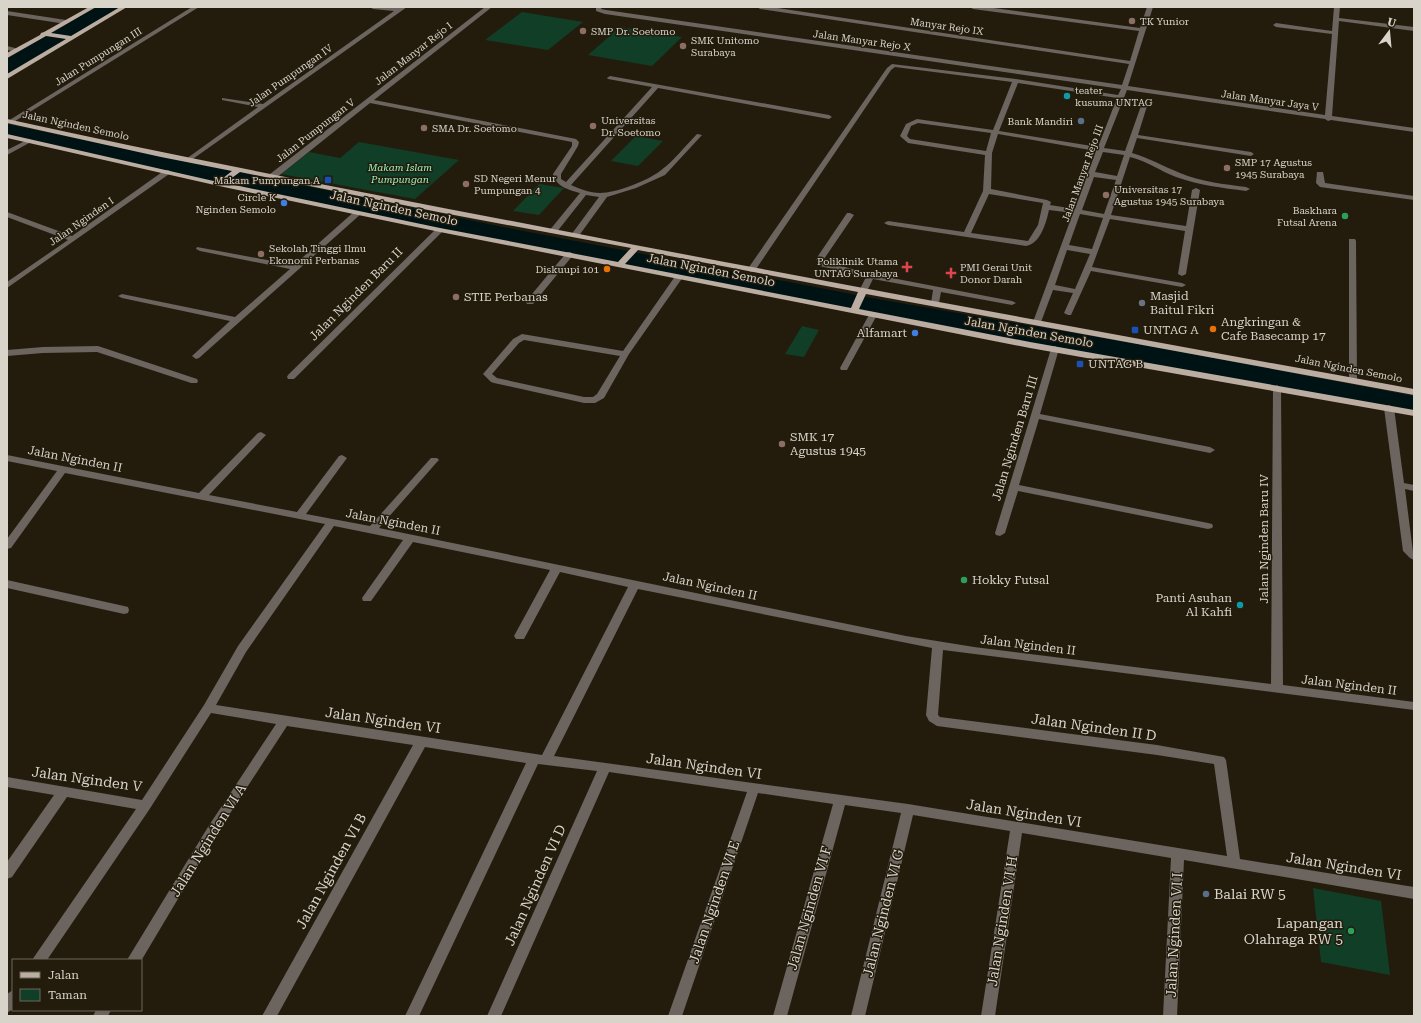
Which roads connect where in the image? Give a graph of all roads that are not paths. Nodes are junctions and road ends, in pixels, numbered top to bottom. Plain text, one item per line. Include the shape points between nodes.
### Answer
1 (92, 7) edge
2 (124, 7) edge
3 (196, 7) edge
4 (373, 7) edge
5 (489, 7) edge
6 (760, 7) edge
7 (973, 7) edge
8 (1150, 7) edge
9 (1337, 7) edge
10 (598, 8) edge
11 (401, 9) edge
12 (7, 13) edge
13 (1336, 19) junction
14 (66, 22) junction
15 (1276, 26) dead end
16 (1414, 29) edge
17 (1143, 30) junction
18 (1334, 33) junction
19 (43, 34) junction
20 (71, 38) junction
21 (7, 48) edge
22 (17, 50) junction
23 (7, 56) edge
24 (1132, 63) junction
25 (7, 77) edge
26 (610, 78) dead end
27 (1016, 82) junction
28 (656, 86) junction
29 (1124, 89) junction
30 (1120, 97) junction
31 (224, 99) dead end
32 (369, 101) junction
33 (1145, 103) dead end
34 (263, 106) junction
35 (829, 117) dead end
36 (1328, 119) junction
37 (9, 122) edge
38 (1414, 130) edge
39 (995, 132) junction
40 (699, 135) dead end
41 (7, 136) edge
42 (1134, 136) junction
43 (29, 141) junction
44 (1100, 150) junction
45 (7, 153) edge
46 (990, 153) junction
47 (1128, 154) junction
48 (1251, 154) dead end
49 (188, 160) junction
50 (236, 171) junction
51 (165, 174) junction
52 (1091, 174) junction
53 (1320, 174) dead end
54 (273, 176) junction
55 (1119, 178) junction
56 (221, 182) junction
57 (566, 186) junction
58 (1246, 189) dead end
59 (1196, 190) dead end
60 (987, 191) junction
61 (585, 192) junction
62 (604, 196) junction
63 (1414, 198) edge
64 (1047, 207) junction
65 (1079, 211) junction
66 (358, 213) junction
67 (7, 214) edge
68 (850, 215) dead end
69 (1106, 215) junction
70 (888, 223) dead end
71 (1189, 229) junction
72 (440, 230) junction
73 (553, 230) junction
74 (575, 235) junction
75 (966, 235) junction
76 (73, 239) junction
77 (1352, 241) dead end
78 (1065, 247) junction
79 (200, 249) dead end
80 (634, 250) junction
81 (1095, 252) junction
82 (570, 254) junction
83 (622, 263) junction
84 (295, 268) junction
85 (1088, 268) junction
86 (751, 270) junction
87 (1182, 274) dead end
88 (871, 276) junction
89 (679, 277) junction
90 (1182, 285) dead end
91 (7, 286) edge
92 (1051, 287) junction
93 (938, 288) junction
94 (1078, 292) junction
95 (862, 294) junction
96 (122, 296) dead end
97 (530, 302) dead end
98 (935, 303) junction
99 (1012, 303) dead end
100 (856, 309) junction
101 (1068, 313) dead end
102 (873, 315) junction
103 (237, 320) junction
104 (1037, 322) junction
105 (1055, 349) junction
106 (7, 353) edge
107 (624, 354) junction
108 (196, 356) dead end
109 (844, 368) dead end
110 (291, 377) dead end
111 (1353, 380) junction
112 (194, 381) dead end
113 (1277, 388) junction
114 (1414, 392) edge
115 (1389, 408) junction
116 (1414, 413) edge
117 (1035, 416) junction
118 (261, 435) dead end
119 (1210, 450) dead end
120 (7, 458) edge
121 (342, 458) dead end
122 (434, 460) dead end
123 (63, 470) junction
124 (1399, 485) junction
125 (1015, 487) junction
126 (1414, 488) edge
127 (201, 497) junction
128 (299, 516) junction
129 (331, 523) junction
130 (1208, 526) dead end
131 (372, 530) junction
132 (1000, 534) dead end
133 (410, 538) junction
134 (7, 546) edge
135 (1414, 556) edge
136 (557, 568) junction
137 (7, 584) edge
138 (634, 584) junction
139 (367, 598) dead end
140 (124, 610) dead end
141 (520, 636) dead end
142 (938, 646) junction
143 (1277, 689) junction
144 (1414, 706) edge
145 (208, 708) junction
146 (284, 721) junction
147 (422, 741) junction
148 (540, 760) junction
149 (605, 767) junction
150 (7, 782) edge
151 (754, 788) junction
152 (63, 793) junction
153 (840, 800) junction
154 (144, 806) junction
155 (908, 810) junction
156 (1017, 827) junction
157 (1178, 854) junction
158 (1234, 863) junction
159 (7, 873) edge
160 (1414, 892) edge
161 (40, 959) edge
162 (135, 959) edge
163 (269, 1016) edge
164 (412, 1016) edge
165 (494, 1016) edge
166 (675, 1016) edge
167 (780, 1016) edge
168 (858, 1016) edge
169 (988, 1016) edge
170 (1170, 1016) edge

1 - 14 main road
2 - 20 main road
3 - 37 street, Jalan Pumpungan III
4 - 11 street
5 - 32 street, Jalan Manyar Rejo I
6 - 24 street, Manyar Rejo IX
7 - 17 street
8 - 17 street, Jalan Manyar Rejo III
9 - 13 street
10 - 29 street, Jalan Manyar Rejo X via 620,15
11 - 34 street, Jalan Pumpungan IV
12 - 14 street
13 - 16 street
13 - 18 street
14 - 19 main road
15 - 18 street
17 - 24 street, Jalan Manyar Rejo III
18 - 36 street
19 - 20 main road
19 - 22 main road
20 - 25 main road
21 - 22 street
22 - 23 main road
24 - 29 street, Jalan Manyar Rejo III
26 - 28 street
27 - 30 street
27 - 39 street
27 - 86 street via 894,65
28 - 35 street
28 - 57 street
29 - 30 street, Jalan Manyar Rejo III
29 - 36 street, Jalan Manyar Jaya V
30 - 44 street, Jalan Manyar Rejo III
31 - 34 street
32 - 54 street, Jalan Pumpungan V
32 - 57 street via 574,140 575,146 557,174 558,180
33 - 42 street
34 - 49 street, Jalan Pumpungan IV
36 - 38 street, Jalan Manyar Jaya V
37 - 49 main road, Jalan Nginden Semolo
39 - 44 street
39 - 46 street
39 - 46 street via 917,121 908,125 903,136 908,141
40 - 62 street via 662,173
41 - 43 main road, Jalan Nginden Semolo
42 - 47 street
42 - 48 street
43 - 45 street
43 - 51 main road, Jalan Nginden Semolo
44 - 47 street
44 - 52 street, Jalan Manyar Rejo III
46 - 60 street
47 - 55 street
47 - 58 street via 1194,180
49 - 50 main road, Jalan Nginden Semolo
50 - 54 main road, Jalan Nginden Semolo
50 - 56 main road
51 - 56 main road, Jalan Nginden Semolo
51 - 76 street, Jalan Nginden I
52 - 55 street
52 - 65 street, Jalan Manyar Rejo III
53 - 63 street via 1320,183 1323,185
54 - 73 main road, Jalan Nginden Semolo
55 - 69 street
56 - 66 main road, Jalan Nginden Semolo
57 - 61 street
59 - 71 street
60 - 64 street via 1046,200
60 - 75 street
61 - 62 street
61 - 73 street
62 - 74 street
64 - 65 street
64 - 75 street via 1042,225 1029,244
65 - 69 street
65 - 78 street, Jalan Manyar Rejo III
66 - 72 main road, Jalan Nginden Semolo
66 - 84 street
67 - 76 street
68 - 88 street via 820,259 821,262
69 - 71 street
69 - 81 street
70 - 75 street
71 - 87 street
72 - 82 main road, Jalan Nginden Semolo
72 - 110 street, Jalan Nginden Baru II
73 - 74 main road, Jalan Nginden Semolo
74 - 80 main road, Jalan Nginden Semolo
76 - 91 street, Jalan Nginden I
77 - 111 street
78 - 81 street
78 - 92 street, Jalan Manyar Rejo III
79 - 84 street
80 - 83 main road
80 - 86 main road, Jalan Nginden Semolo
81 - 85 street
82 - 83 main road, Jalan Nginden Semolo
82 - 97 street
83 - 89 main road, Jalan Nginden Semolo
84 - 103 street
85 - 90 street
85 - 94 street
86 - 95 main road, Jalan Nginden Semolo
88 - 93 street
88 - 95 street
89 - 100 main road, Jalan Nginden Semolo
89 - 107 street
92 - 94 street
92 - 104 street, Jalan Manyar Rejo III
93 - 98 street
93 - 99 street
94 - 101 street
95 - 98 main road, Jalan Nginden Semolo
95 - 100 main road
96 - 103 street
98 - 104 main road, Jalan Nginden Semolo
100 - 102 main road, Jalan Nginden Semolo
102 - 105 main road, Jalan Nginden Semolo
102 - 109 street
103 - 108 street
104 - 111 main road, Jalan Nginden Semolo
105 - 113 main road, Jalan Nginden Semolo
105 - 117 street, Jalan Nginden Baru III
106 - 112 street via 98,349
107 - 107 street via 601,396 595,400 584,400 494,380 487,374 516,341 526,336
111 - 114 main road, Jalan Nginden Semolo
113 - 115 main road, Jalan Nginden Semolo
113 - 143 street, Jalan Nginden Baru IV
115 - 116 main road, Jalan Nginden Semolo
115 - 124 street
117 - 119 street
117 - 125 street, Jalan Nginden Baru III
118 - 127 street
120 - 123 street, Jalan Nginden II
121 - 128 street
122 - 131 street
123 - 127 street, Jalan Nginden II
123 - 134 street
124 - 126 street
124 - 135 street via 1408,551
125 - 130 street
125 - 132 street, Jalan Nginden Baru III
127 - 128 street, Jalan Nginden II
128 - 129 street, Jalan Nginden II
129 - 131 street, Jalan Nginden II
129 - 145 street via 242,649
131 - 133 street, Jalan Nginden II
133 - 136 street, Jalan Nginden II
133 - 139 street
136 - 138 street, Jalan Nginden II
136 - 141 street
137 - 140 street
138 - 142 street, Jalan Nginden II
138 - 148 street
142 - 143 street, Jalan Nginden II
142 - 158 street, Jalan Nginden II D via 932,715 937,720 1220,760
143 - 144 street, Jalan Nginden II
145 - 146 street, Jalan Nginden VI
145 - 154 street, Jalan Nginden V
146 - 147 street, Jalan Nginden VI
146 - 162 street, Jalan Nginden VI A via 212,831
147 - 148 street, Jalan Nginden VI
147 - 163 street, Jalan Nginden VI B
148 - 149 street, Jalan Nginden VI
148 - 164 street
149 - 151 street, Jalan Nginden VI
149 - 165 street, Jalan Nginden VI D
150 - 152 street, Jalan Nginden V
151 - 153 street, Jalan Nginden VI
151 - 166 street, Jalan Nginden VI E
152 - 154 street, Jalan Nginden V
152 - 159 street
153 - 155 street, Jalan Nginden VI
153 - 167 street, Jalan Nginden VI F
154 - 161 street
155 - 156 street, Jalan Nginden VI
155 - 168 street, Jalan Nginden VI G
156 - 157 street, Jalan Nginden VI
156 - 169 street, Jalan Nginden VI H
157 - 158 street, Jalan Nginden VI
157 - 170 street, Jalan Nginden VI I
158 - 160 street, Jalan Nginden VI

